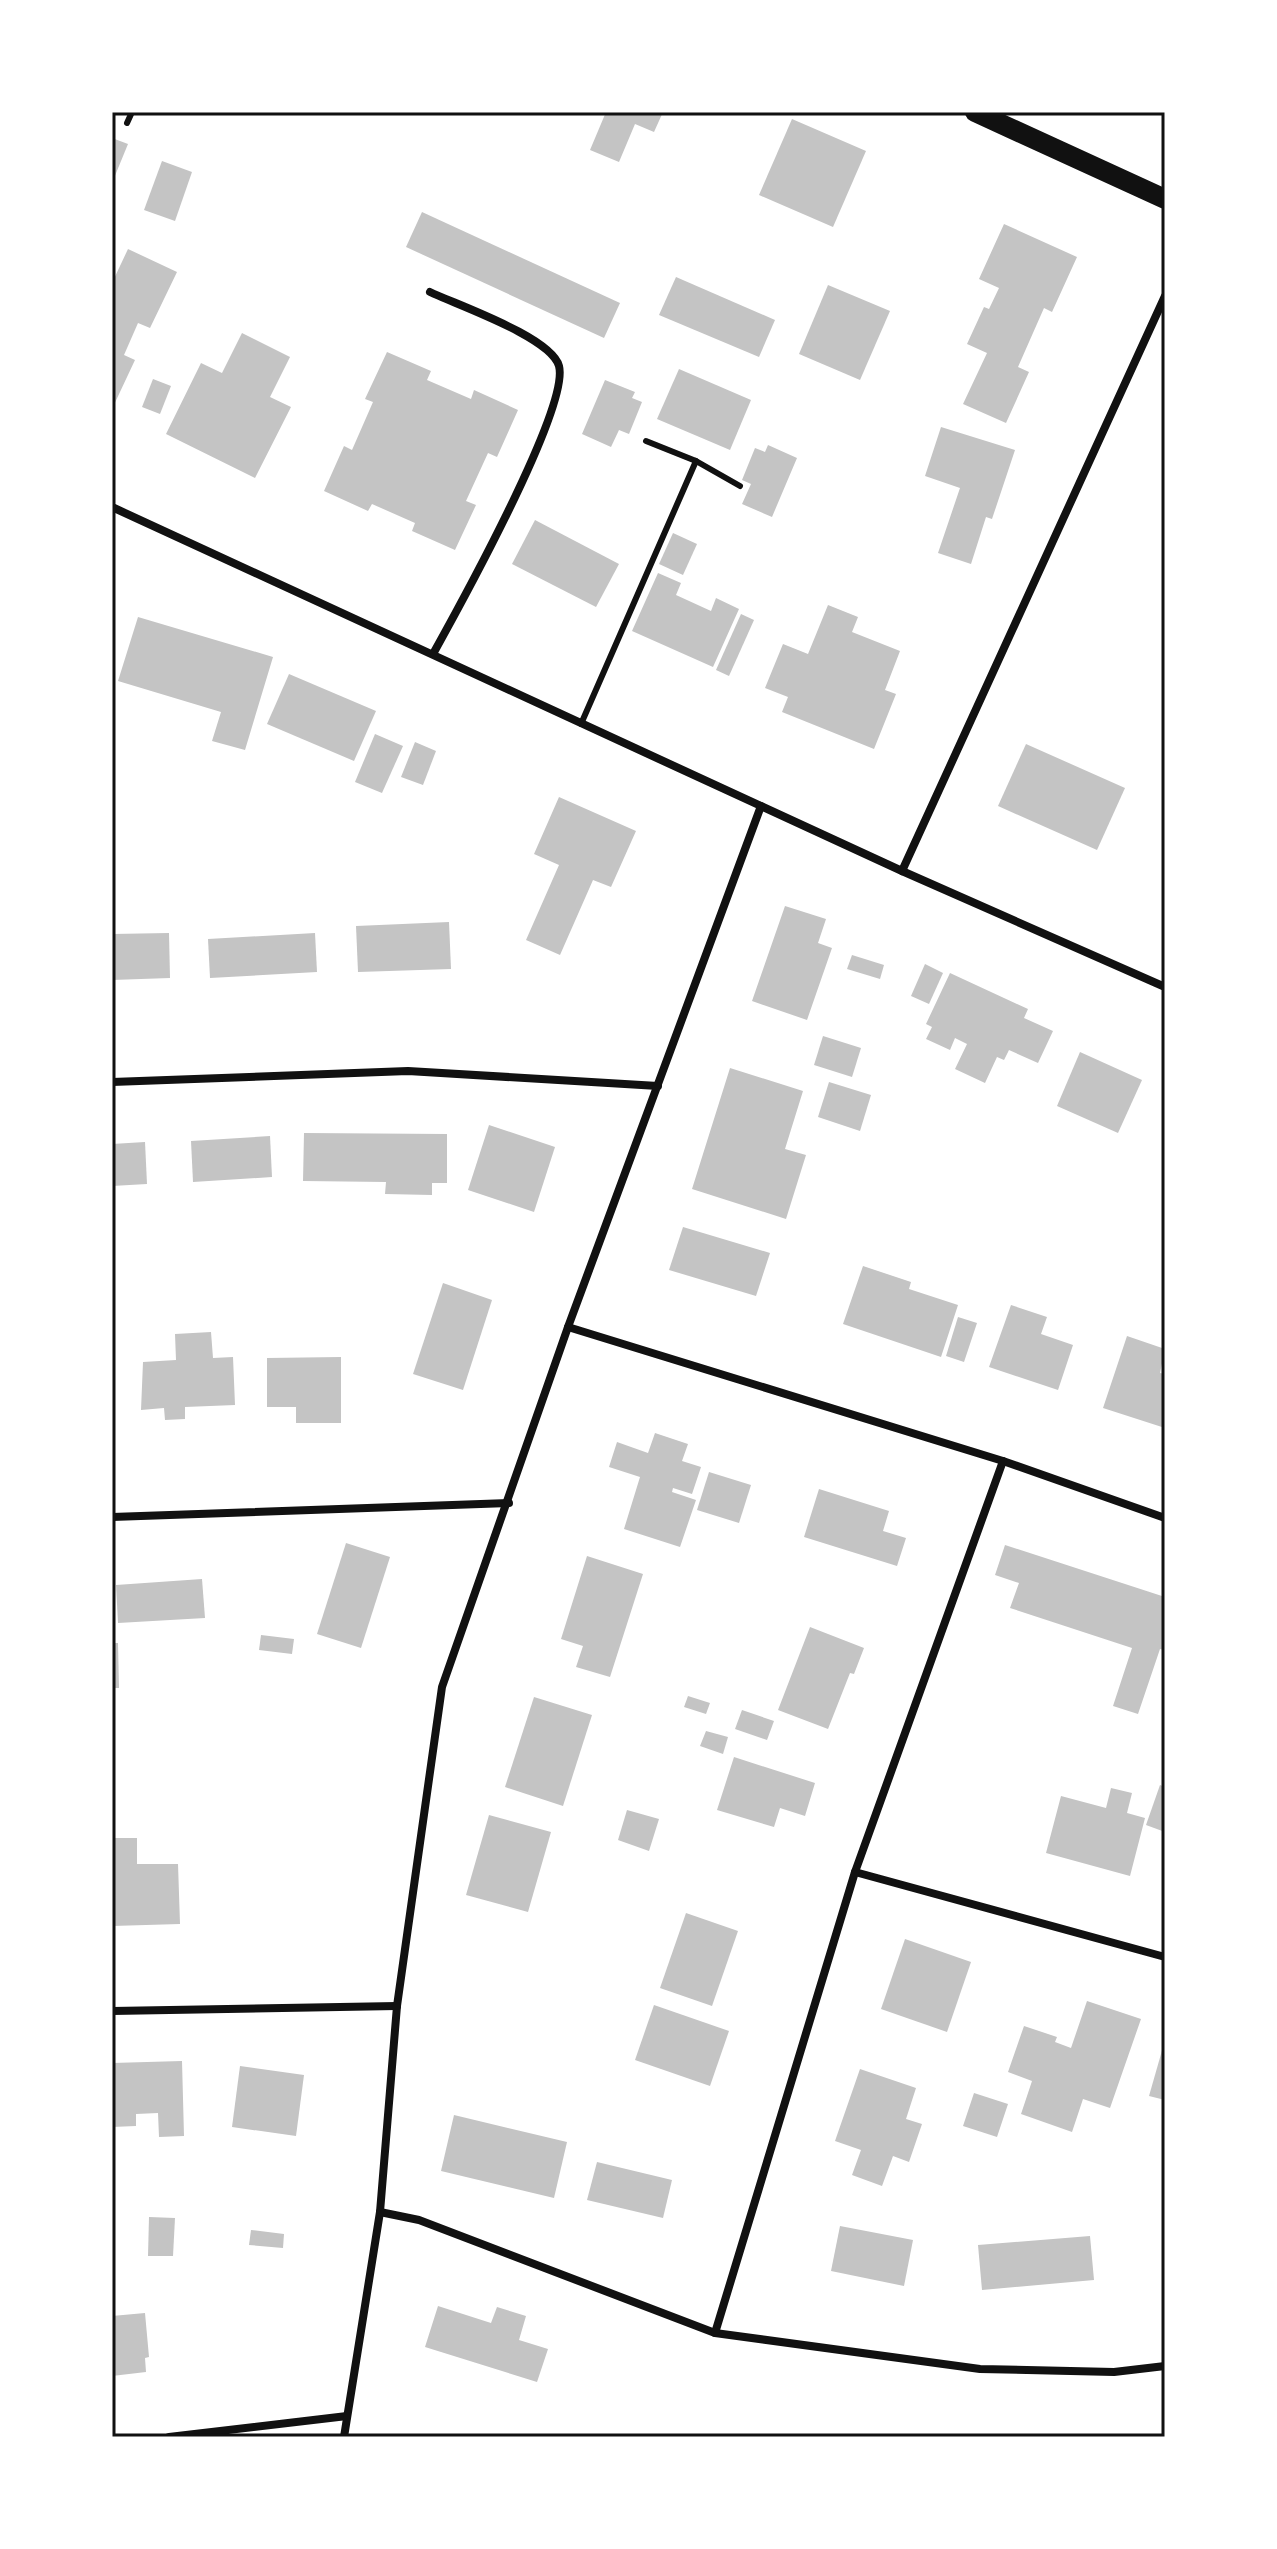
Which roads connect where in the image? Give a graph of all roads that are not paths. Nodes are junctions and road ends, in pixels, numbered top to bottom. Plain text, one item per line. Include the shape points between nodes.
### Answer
1 (132, 112) edge
2 (978, 113) edge
3 (127, 123) dead end
4 (1165, 199) edge
5 (430, 292) dead end
6 (1165, 296) edge
7 (646, 441) dead end
8 (696, 461) junction
9 (740, 486) dead end
10 (112, 507) edge
11 (433, 654) junction
12 (581, 724) junction
13 (761, 806) junction
14 (902, 871) junction
15 (1165, 987) edge
16 (112, 1082) edge
17 (658, 1086) junction
18 (568, 1327) junction
19 (1003, 1461) junction
20 (509, 1503) junction
21 (112, 1517) edge
22 (1165, 1518) edge
23 (855, 1872) junction
24 (1165, 1957) edge
25 (397, 2006) junction
26 (112, 2011) edge
27 (380, 2212) junction
28 (715, 2333) junction
29 (1165, 2366) edge
30 (347, 2416) junction
31 (169, 2437) edge
32 (344, 2437) edge

1 - 3 lane
2 - 4 main road
5 - 11 street via 530,339 548,350 559,366 559,388 544,430
6 - 14 street
7 - 8 lane
8 - 9 lane
8 - 12 lane
10 - 11 street
11 - 12 street
12 - 13 street
13 - 14 street
13 - 17 street
14 - 15 street
16 - 17 street via 408,1071
17 - 18 street
18 - 19 street
18 - 20 street
19 - 22 street
19 - 23 street
20 - 21 street
20 - 25 street via 442,1687
23 - 24 street
23 - 28 street
25 - 26 street
25 - 27 street
27 - 28 street via 419,2220
27 - 30 street
28 - 29 street via 980,2369 1114,2372
30 - 31 street
30 - 32 street

